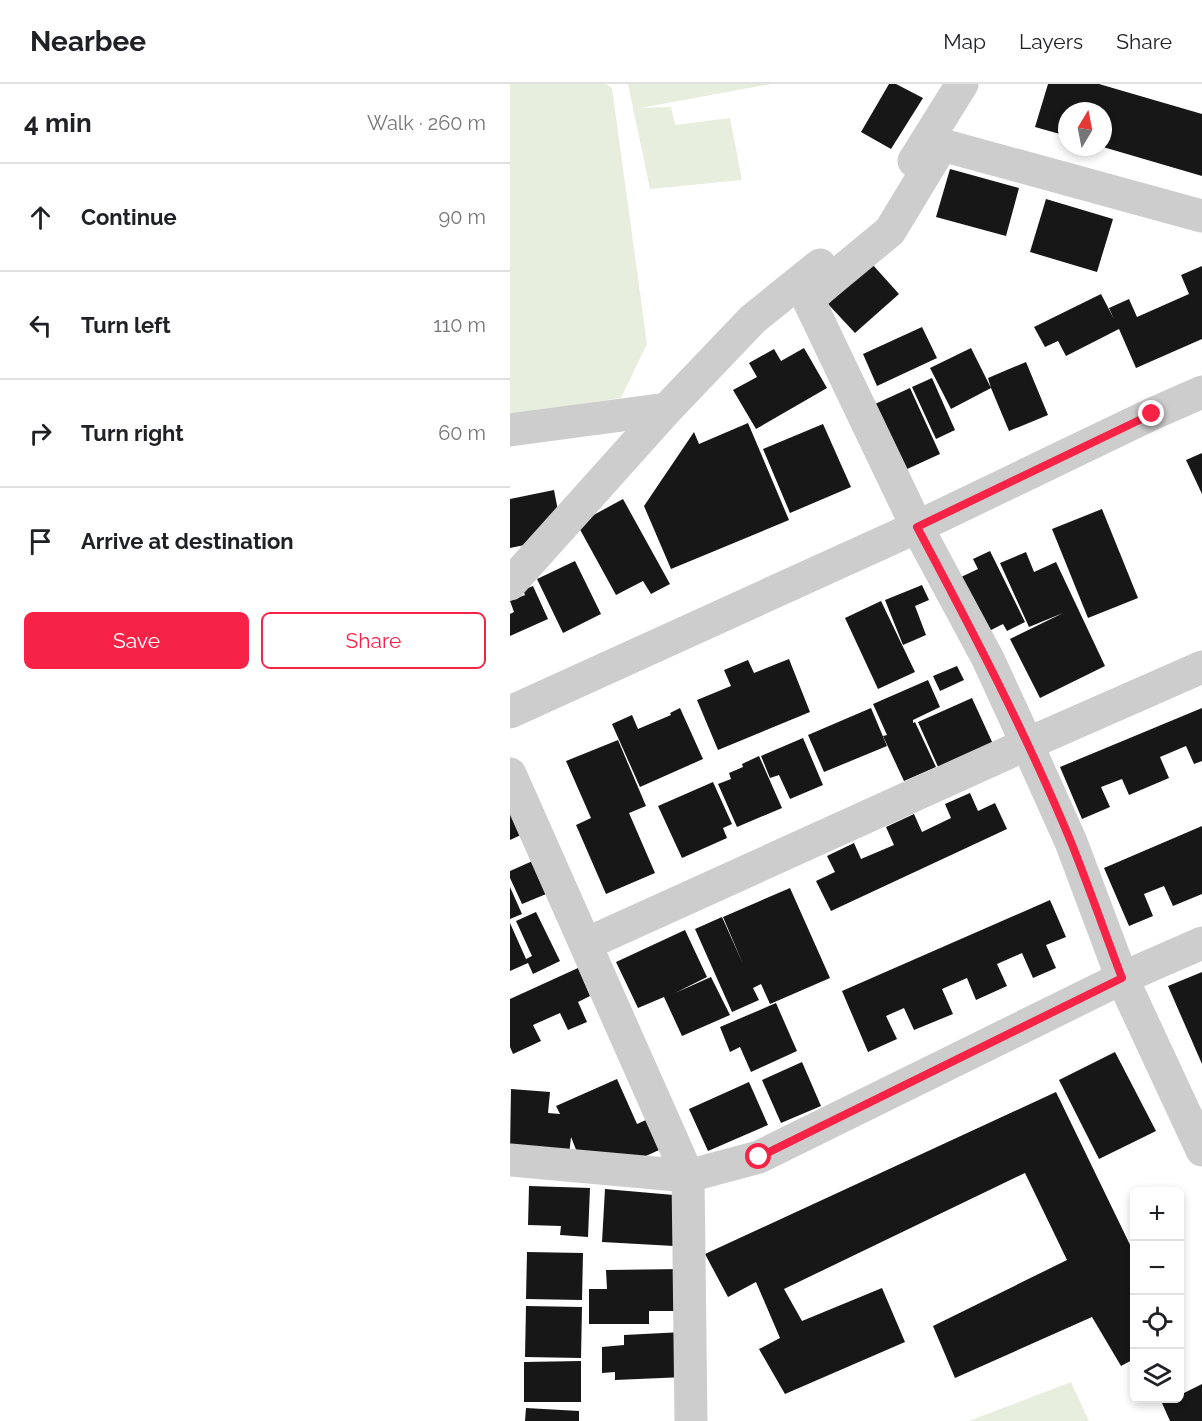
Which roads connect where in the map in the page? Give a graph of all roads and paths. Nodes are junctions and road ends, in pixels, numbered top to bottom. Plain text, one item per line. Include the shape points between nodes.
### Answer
1 (962, 84) edge
2 (1202, 216) edge
3 (1202, 392) edge
4 (667, 409) junction
5 (510, 430) edge
6 (917, 527) junction
7 (510, 584) edge
8 (1202, 667) edge
9 (510, 712) edge
10 (1027, 744) junction
11 (510, 774) edge
12 (1202, 943) edge
13 (585, 944) junction
14 (1122, 978) junction
15 (1202, 1150) edge
16 (510, 1160) edge
17 (688, 1176) junction
18 (691, 1421) edge

1 - 4 street via 880,216 753,318
2 - 6 street via 942,145 890,231 808,299
3 - 6 street
4 - 5 street
4 - 7 street
6 - 9 street
6 - 10 street via 988,659
8 - 10 street
10 - 13 street
10 - 14 street via 1071,842
11 - 13 street
12 - 14 street
13 - 17 street
14 - 15 street
14 - 17 street via 759,1157
16 - 17 street
17 - 18 street

